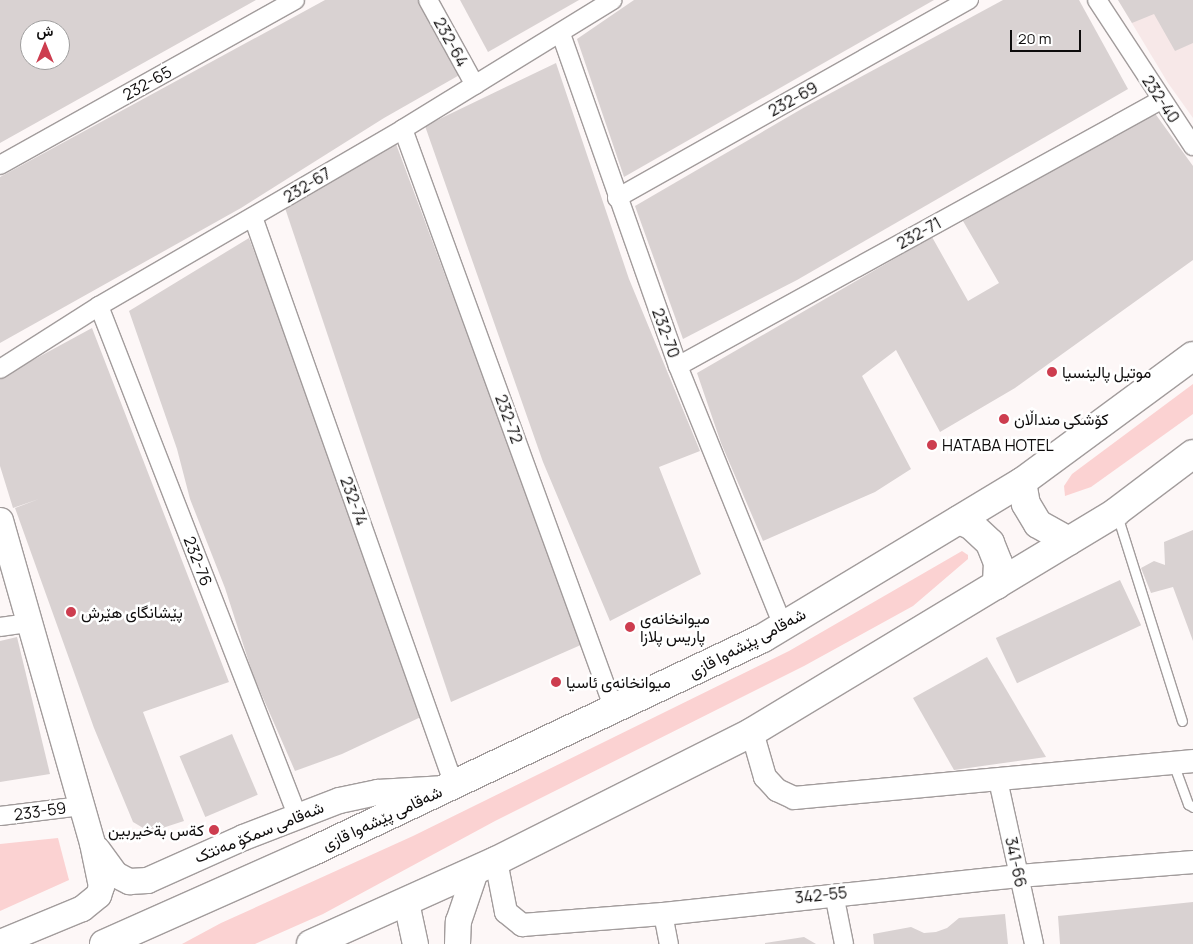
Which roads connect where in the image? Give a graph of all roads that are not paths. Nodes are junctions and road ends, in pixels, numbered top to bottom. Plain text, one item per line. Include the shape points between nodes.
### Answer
1 (295, 0) edge
2 (428, 0) edge
3 (614, 0) edge
4 (969, 0) edge
5 (1097, 0) edge
6 (561, 34) junction
7 (475, 85) junction
8 (1160, 100) junction
9 (403, 129) junction
10 (1193, 146) edge
11 (0, 165) edge
12 (617, 198) junction
13 (253, 218) junction
14 (99, 306) junction
15 (1193, 356) edge
16 (678, 366) junction
17 (0, 368) edge
18 (1193, 454) edge
19 (1022, 482) junction
20 (1116, 512) junction
21 (0, 520) edge
22 (959, 520) junction
23 (1069, 541) junction
24 (997, 584) junction
25 (29, 623) junction
26 (783, 626) junction
27 (0, 627) edge
28 (614, 709) junction
29 (1182, 721) dead end
30 (752, 732) junction
31 (1183, 762) edge
32 (998, 780) junction
33 (450, 786) junction
34 (81, 806) junction
35 (1193, 807) edge
36 (298, 815) junction
37 (0, 816) edge
38 (92, 842) junction
39 (1193, 862) edge
40 (486, 866) junction
41 (1019, 876) junction
42 (834, 894) junction
43 (406, 902) junction
44 (663, 914) junction
45 (0, 942) edge
46 (104, 944) edge
47 (312, 944) edge
48 (415, 944) edge
49 (457, 944) edge
50 (669, 944) edge
51 (844, 944) edge
52 (1034, 944) edge

1 - 11 street, 232-65
2 - 7 street, 232-64
3 - 6 street, 232-67
4 - 12 street, 232-69
5 - 8 street, 232-40
6 - 7 street, 232-67
6 - 12 street, 232-70
7 - 9 street, 232-67
8 - 10 street, 232-40
8 - 16 street, 232-71
9 - 13 street, 232-67
9 - 28 street, 232-72
12 - 16 street, 232-70
13 - 14 street, 232-67
13 - 33 street, 232-74
14 - 17 street, 232-67
14 - 36 street, 232-76
15 - 19 highway, شەقامی پێشەوا قازی
16 - 26 street, 232-70
18 - 20 highway
19 - 22 highway, شەقامی پێشەوا قازی
19 - 23 highway via 1026,504 1038,524
20 - 23 highway
20 - 29 lane
21 - 25 main road, شەقامی سمکۆ مەنتک
22 - 24 highway via 971,525 990,543 998,563
22 - 26 highway, شەقامی پێشەوا قازی
23 - 24 highway
24 - 30 highway
25 - 27 street
25 - 34 main road, شەقامی سمکۆ مەنتک
26 - 28 highway, شەقامی پێشەوا قازی
28 - 33 highway, شەقامی پێشەوا قازی
30 - 32 street via 765,777 777,790 794,798
30 - 40 highway
31 - 32 street
31 - 35 lane via 1188,804
32 - 41 street, 341-66
33 - 36 main road, شەقامی سمکۆ مەنتک via 358,795
33 - 46 highway, شەقامی پێشەوا قازی
34 - 37 street, 233-59
34 - 38 main road, شەقامی سمکۆ مەنتک
36 - 38 main road, شەقامی سمکۆ مەنتک via 147,880 129,881 115,874
38 - 45 main road, شەقامی سمکۆ مەنتک via 101,886 98,895 82,908
39 - 41 street, 342-55
40 - 43 highway
40 - 44 street, 342-55 via 506,912 522,925
40 - 49 main road via 458,921
41 - 42 street, 342-55
41 - 52 street, 341-66
42 - 44 street, 342-55
42 - 51 street
43 - 47 highway
43 - 48 main road
44 - 50 street

